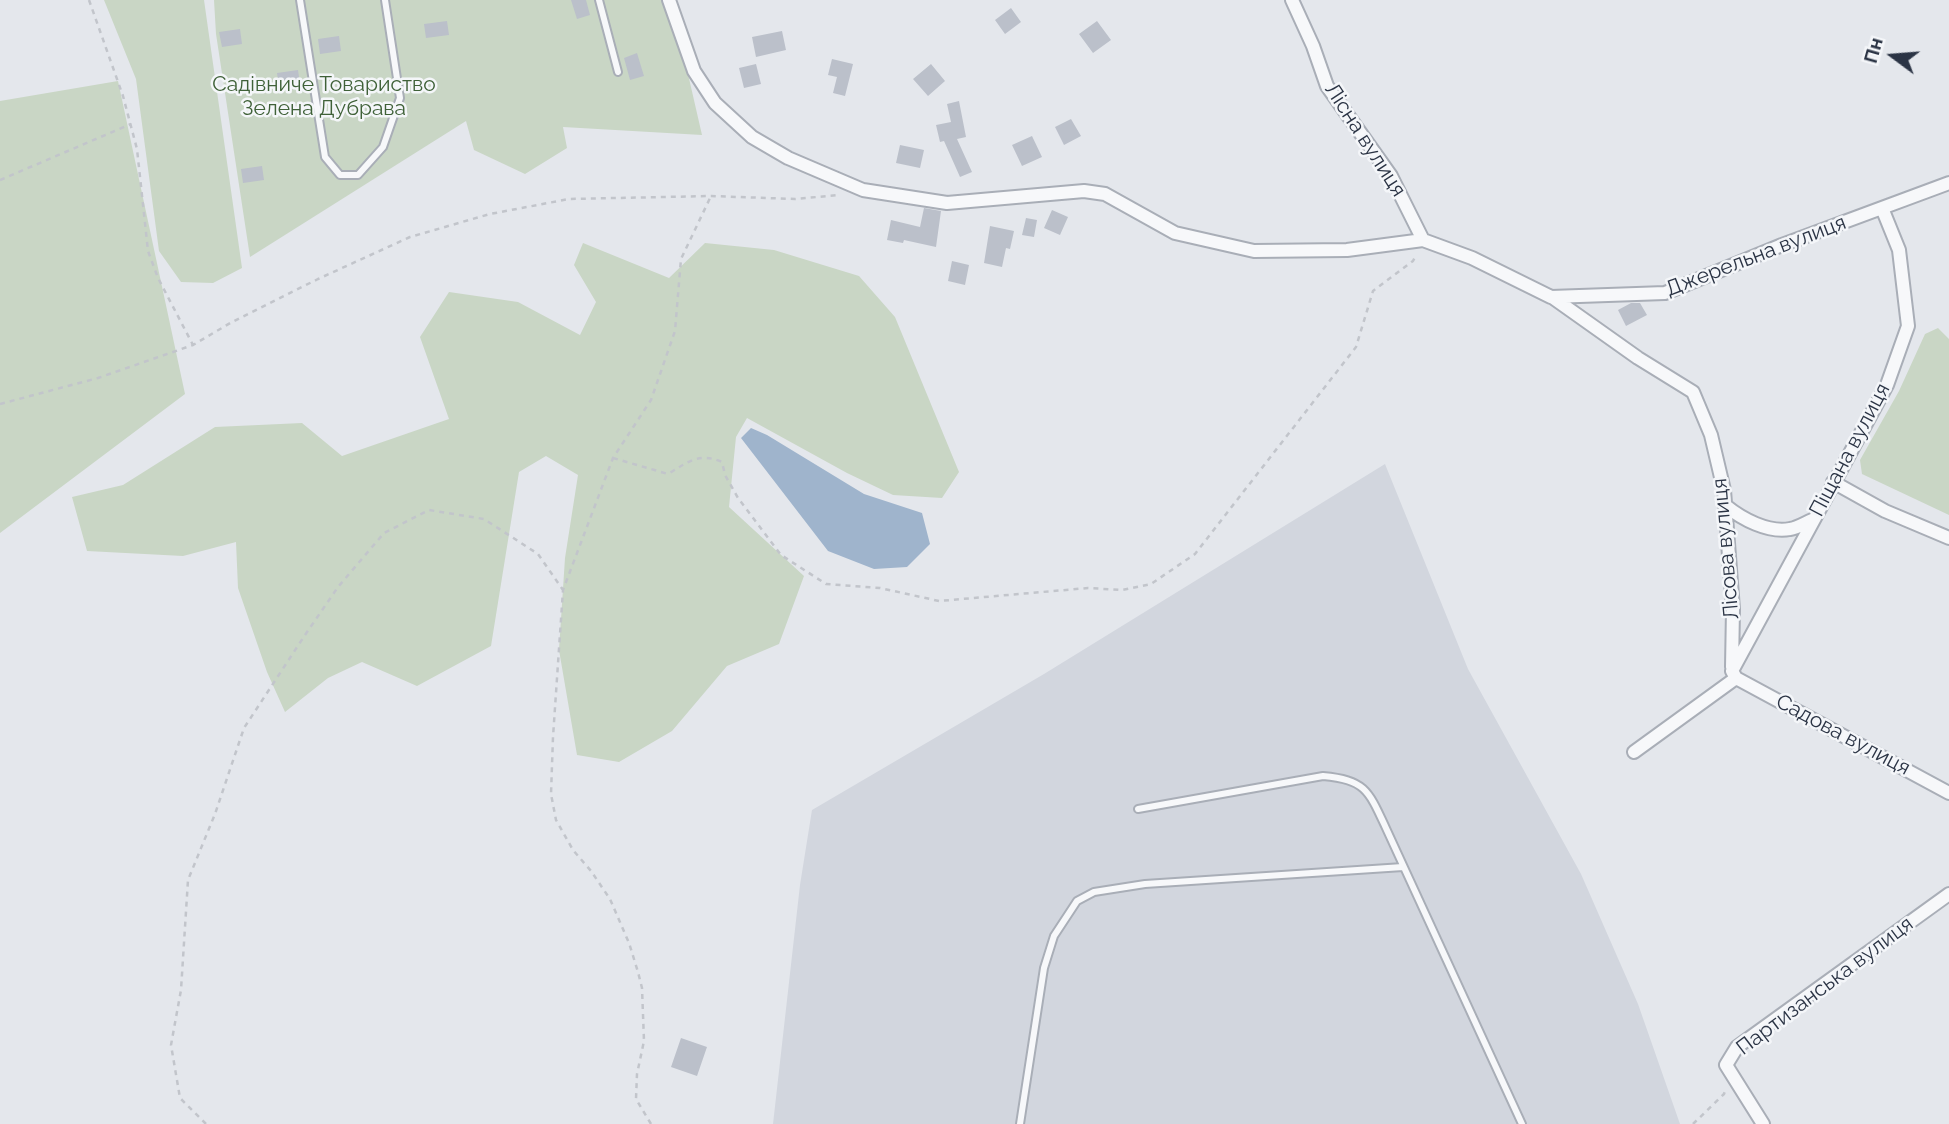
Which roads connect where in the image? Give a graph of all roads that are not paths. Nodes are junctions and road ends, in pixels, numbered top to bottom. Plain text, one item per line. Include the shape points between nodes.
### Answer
1 (300, 0) edge
2 (385, 0) edge
3 (599, 0) edge
4 (669, 0) edge
5 (1292, 0) edge
6 (618, 72) dead end
7 (1949, 183) edge
8 (1882, 208) junction
9 (1423, 240) junction
10 (1551, 297) junction
11 (1833, 482) junction
12 (1726, 506) junction
13 (1812, 520) junction
14 (1949, 538) edge
15 (1734, 674) junction
16 (1634, 752) dead end
17 (1949, 793) edge
18 (1138, 809) dead end
19 (1403, 867) junction
20 (1949, 894) edge
21 (1020, 1124) edge
22 (1522, 1124) edge
23 (1763, 1124) edge

1 - 2 lane via 325,157 340,175 358,175 383,147 401,98
3 - 6 lane
4 - 9 street, Джерельна вулиця via 694,71 715,103 737,125 788,158 863,190 947,203 1084,191 1105,194 1175,233 1254,251 1348,250
5 - 9 street, Лісна вулиця via 1327,86 1391,176
7 - 8 street, Джерельна вулиця
8 - 10 street, Джерельна вулиця via 1665,293
8 - 11 street, Піщана вулиця via 1899,250 1908,326 1886,385
9 - 10 street, Джерельна вулиця
10 - 12 street, Лісова вулиця via 1693,392 1711,435
11 - 13 street, Піщана вулиця
11 - 14 street via 1885,511
12 - 13 street via 1740,519 1788,530
12 - 15 street, Лісова вулиця
13 - 15 street, Піщана вулиця
15 - 16 street
15 - 17 street, Садова вулиця
18 - 19 lane via 1322,776 1347,778 1374,802
19 - 21 lane via 1145,884 1094,892 1077,901 1054,936 1044,968
19 - 22 lane
20 - 23 street, Партизанська вулиця via 1737,1047 1726,1065

